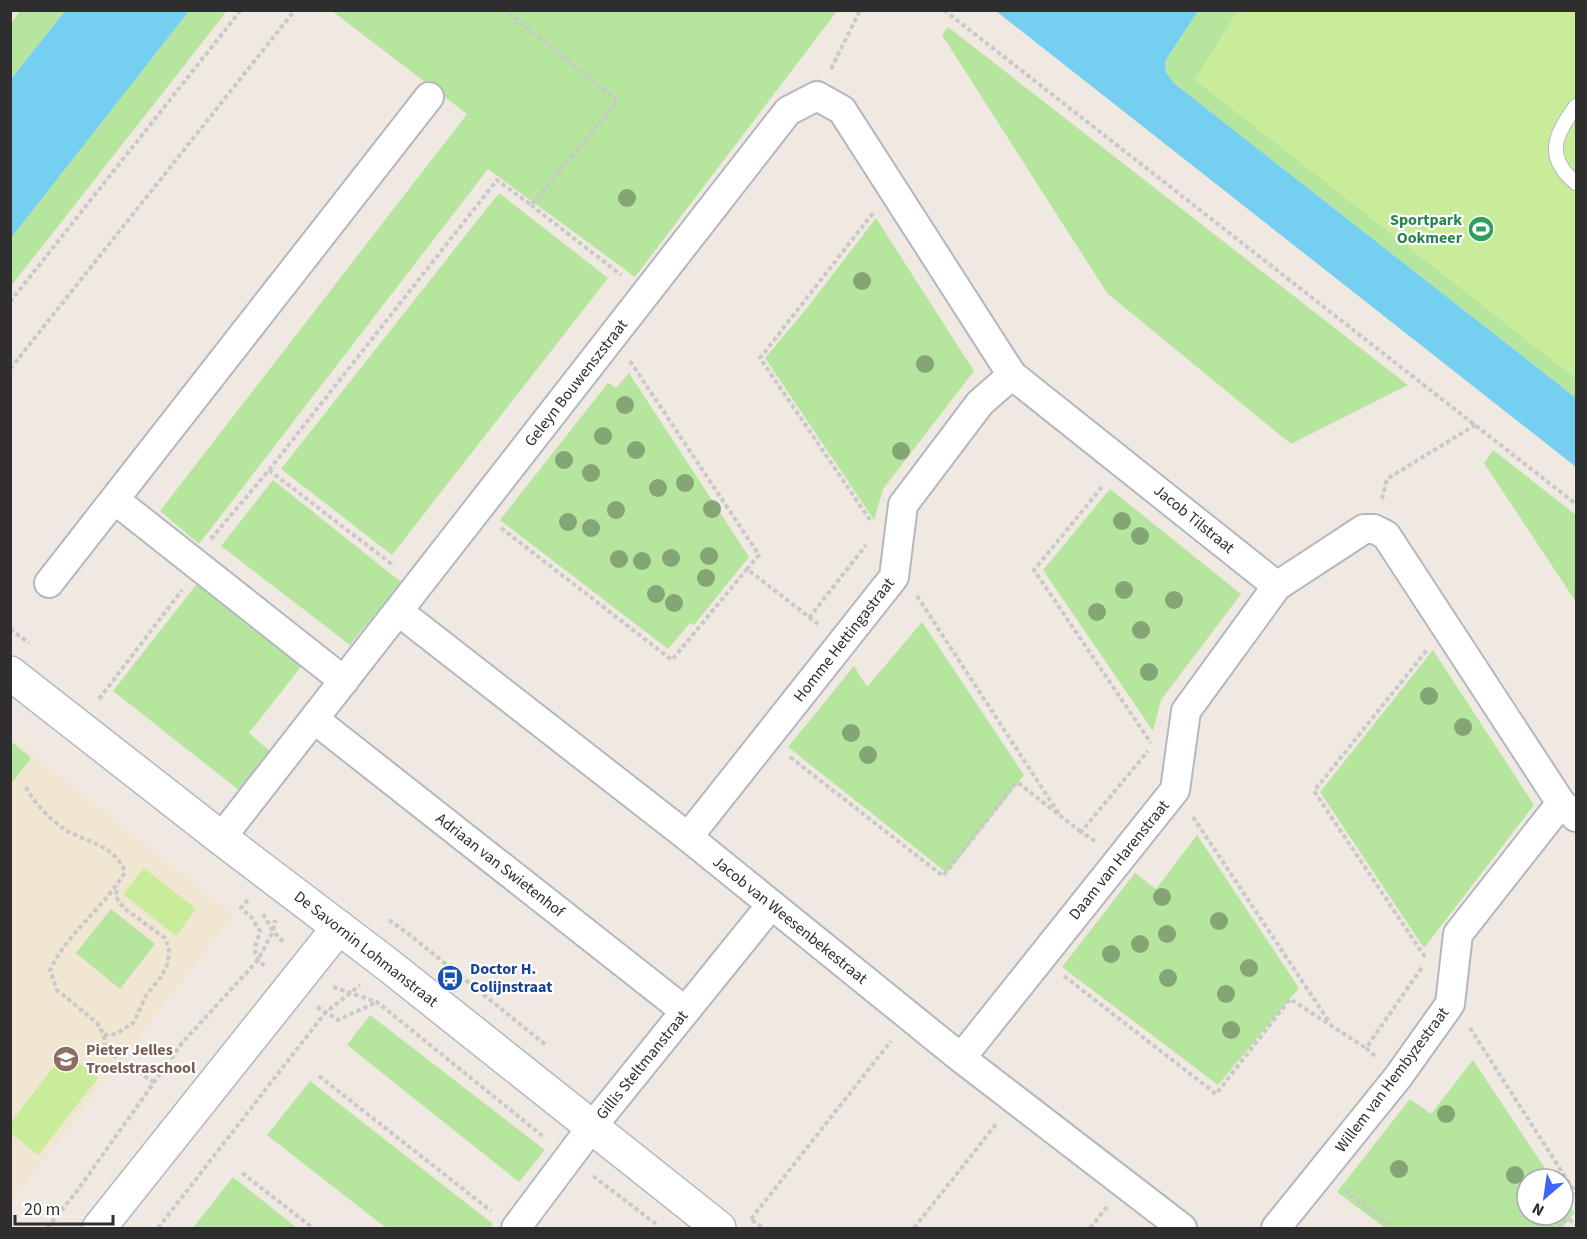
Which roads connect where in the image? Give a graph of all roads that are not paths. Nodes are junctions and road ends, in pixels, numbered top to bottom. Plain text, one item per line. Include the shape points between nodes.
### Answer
1 (817, 96) joint
2 (429, 98) dead end
3 (1576, 106) edge
4 (1576, 183) edge
5 (1012, 375) junction
6 (115, 500) junction
7 (49, 583) dead end
8 (1277, 586) junction
9 (398, 611) junction
10 (10, 673) edge
11 (344, 681) junction
12 (314, 719) junction
13 (1569, 810) edge
14 (688, 837) junction
15 (221, 838) junction
16 (771, 905) junction
17 (339, 927) junction
18 (685, 1011) junction
19 (961, 1058) junction
20 (591, 1128) junction
21 (506, 1221) edge
22 (99, 1228) edge
23 (719, 1228) edge
24 (1182, 1228) edge
25 (1276, 1228) edge

1 - 5 street, Jacob Tilstraat via 842,111
1 - 9 street, Geleyn Bouwenszstraat via 788,111
2 - 6 street
3 - 4 lane via 1557,136 1555,150 1559,164
5 - 8 street, Jacob Tilstraat
5 - 14 street, Homme Hettingastraat via 980,402 903,505 894,577
6 - 7 street
6 - 11 street
8 - 13 street via 1364,529 1386,535
8 - 19 street, Daam van Harenstraat via 1186,711 1175,790
9 - 11 street, Geleyn Bouwenszstraat
9 - 14 street, Jacob van Weesenbekestraat
10 - 15 street, De Savornin Lohmanstraat
11 - 12 street, Geleyn Bouwenszstraat
12 - 15 street, Geleyn Bouwenszstraat
12 - 18 street, Adriaan van Swietenhof
13 - 25 street, Willem van Hembyzestraat via 1458,934 1450,1004 1398,1077
14 - 16 street, Jacob van Weesenbekestraat
15 - 17 street, De Savornin Lohmanstraat
16 - 18 street, Gillis Steltmanstraat
16 - 19 street, Jacob van Weesenbekestraat
17 - 20 street, De Savornin Lohmanstraat
17 - 22 street
18 - 20 street, Gillis Steltmanstraat
19 - 24 street, Jacob van Weesenbekestraat
20 - 21 street, Gillis Steltmanstraat via 570,1158
20 - 23 street, De Savornin Lohmanstraat

